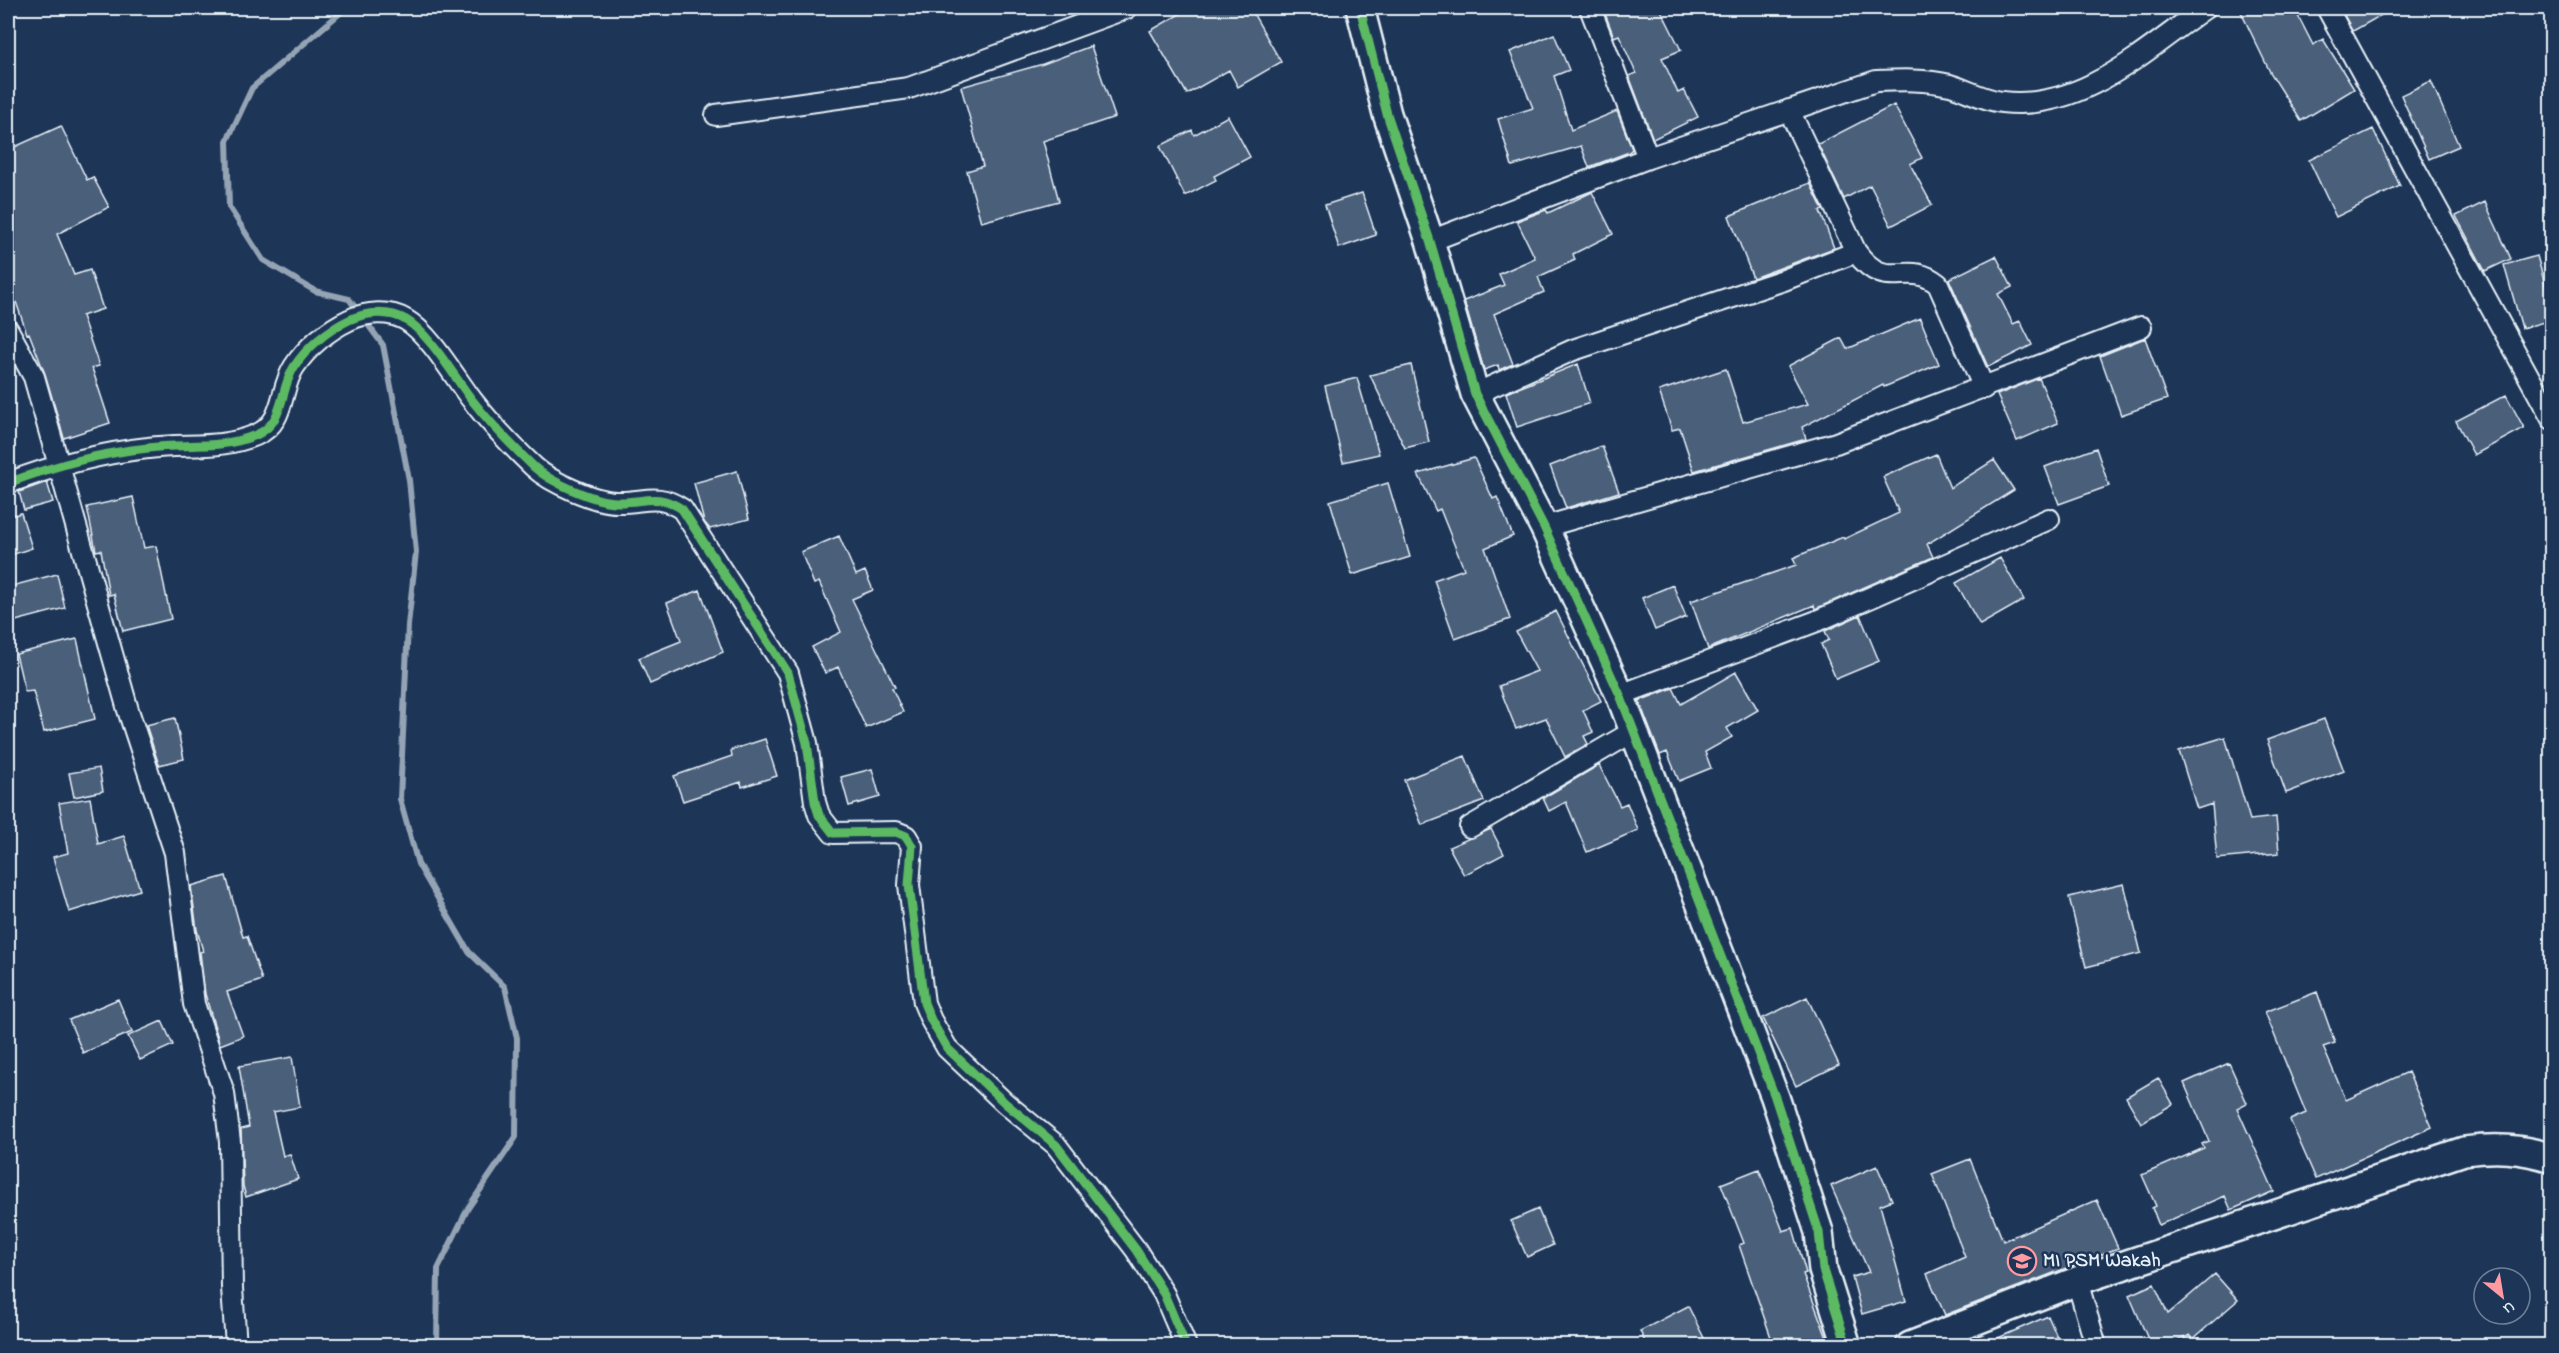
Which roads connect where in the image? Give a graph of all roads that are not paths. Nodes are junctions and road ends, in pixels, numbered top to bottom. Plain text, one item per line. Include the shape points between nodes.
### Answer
1 (1127, 8) edge
2 (1360, 8) edge
3 (1590, 8) edge
4 (2205, 8) edge
5 (2326, 8) edge
6 (1789, 110) junction
7 (716, 115) dead end
8 (1648, 158) junction
9 (1430, 241) junction
10 (1856, 252) junction
11 (2140, 327) dead end
12 (8, 330) edge
13 (1984, 388) junction
14 (1476, 394) junction
15 (2552, 419) edge
16 (59, 464) junction
17 (8, 483) edge
18 (2049, 519) dead end
19 (1544, 527) junction
20 (1620, 694) junction
21 (1634, 731) junction
22 (1470, 827) dead end
23 (2552, 1158) edge
24 (2077, 1281) junction
25 (236, 1346) edge
26 (1186, 1346) edge
27 (1847, 1346) edge
28 (1910, 1346) edge
29 (2096, 1346) edge

1 - 7 street via 909,88
2 - 9 street via 1387,114
3 - 8 street
4 - 6 street via 2076,94 2029,104 2000,102 1948,85 1909,79 1876,81
5 - 15 street
6 - 8 street
6 - 10 street
8 - 9 street
9 - 14 street
10 - 13 street via 1866,266 1881,275 1928,276 1938,284
10 - 14 street via 1774,284 1573,350
11 - 13 street
12 - 16 street via 34,377
13 - 19 street via 1836,443
14 - 19 street
16 - 17 street
16 - 25 street via 128,710 175,854 194,1004 224,1093 230,1142
16 - 26 street via 149,447 210,447 257,435 277,418 293,368 306,352 350,319 373,312 406,320 535,468 576,491 615,502 668,499 682,508 788,673 807,743 815,802 824,824 833,833 896,832 912,846 909,885 924,1003 947,1048 1056,1145 1136,1250 1164,1294
18 - 20 street via 1817,621
19 - 20 street
20 - 21 street
21 - 22 street
21 - 27 street via 1775,1097 1818,1232 1823,1270
23 - 24 street via 2526,1150 2494,1147 2464,1151
24 - 28 street
24 - 29 street

